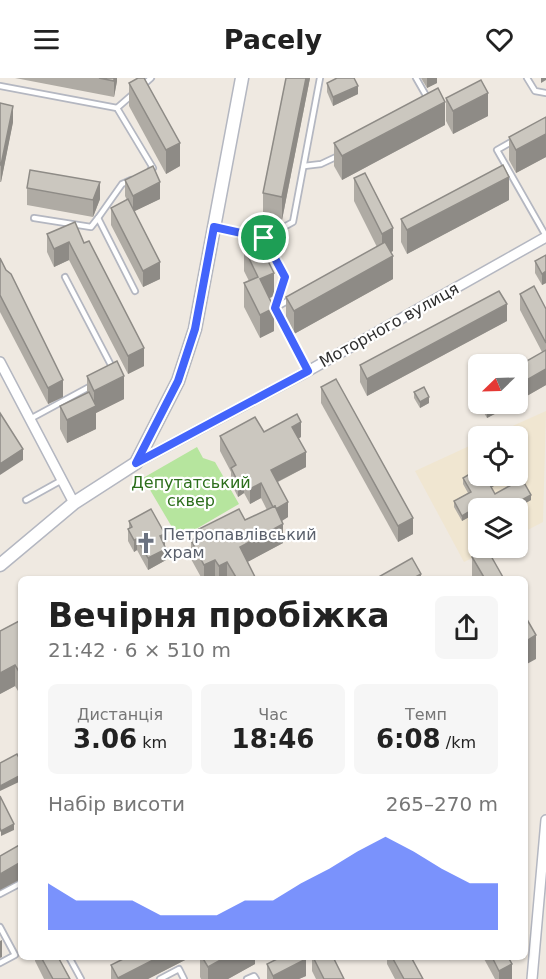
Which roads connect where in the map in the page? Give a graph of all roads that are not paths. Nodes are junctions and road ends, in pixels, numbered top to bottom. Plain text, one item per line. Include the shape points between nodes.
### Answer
1 (151, 78) edge
2 (242, 78) edge
3 (320, 78) edge
4 (416, 78) edge
5 (527, 78) edge
6 (0, 86) edge
7 (546, 93) edge
8 (431, 106) edge
9 (117, 108) junction
10 (517, 139) edge
11 (341, 154) edge
12 (304, 166) junction
13 (143, 173) edge
14 (511, 174) junction
15 (133, 178) edge
16 (501, 180) edge
17 (34, 218) dead end
18 (98, 218) junction
19 (214, 227) junction
20 (546, 236) edge
21 (264, 238) junction
22 (65, 277) dead end
23 (135, 291) dead end
24 (295, 297) edge
25 (275, 308) junction
26 (0, 362) edge
27 (308, 371) junction
28 (115, 374) edge
29 (96, 384) edge
30 (30, 418) junction
31 (136, 463) junction
32 (62, 480) junction
33 (26, 500) dead end
34 (74, 503) junction
35 (0, 565) edge
36 (546, 820) edge
37 (18, 885) edge
38 (0, 894) edge
39 (0, 927) edge
40 (71, 960) edge
41 (0, 963) edge
42 (81, 979) edge
43 (160, 979) edge
44 (184, 979) edge
45 (247, 979) edge
46 (256, 979) edge
47 (532, 979) edge

1 - 9 lane
2 - 19 street
3 - 12 lane
4 - 8 lane
5 - 7 lane via 535,91
6 - 9 lane
9 - 13 lane via 153,168
10 - 14 lane via 497,150
11 - 12 lane via 321,164
12 - 21 lane via 293,222
14 - 16 lane
14 - 20 lane
15 - 18 lane via 123,184
17 - 18 lane via 92,227
18 - 23 lane
19 - 21 lane
19 - 31 street via 195,329 181,371
20 - 27 street, Моторного вулиця
21 - 25 lane via 285,277
22 - 28 lane
24 - 25 lane
25 - 27 lane
26 - 30 street
27 - 31 street, Моторного вулиця
29 - 30 lane
30 - 32 street
31 - 34 street
32 - 33 lane
32 - 34 street
34 - 35 street
36 - 47 street
37 - 38 lane
39 - 41 lane via 15,955
40 - 42 lane
43 - 44 lane via 179,969
45 - 46 lane

